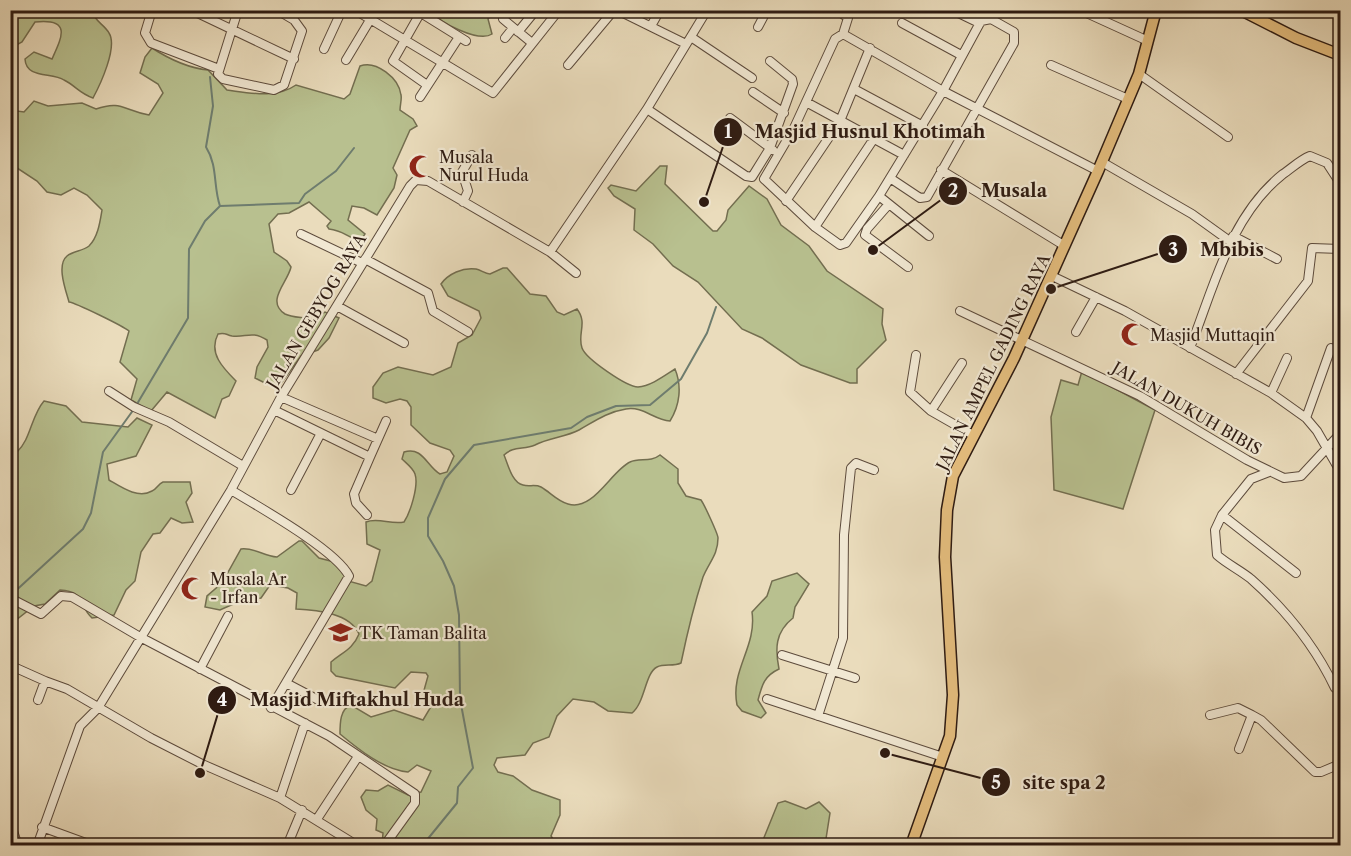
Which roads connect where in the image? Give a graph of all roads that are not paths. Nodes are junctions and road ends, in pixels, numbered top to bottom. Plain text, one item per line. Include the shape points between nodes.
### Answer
1 (152, 10) edge
2 (191, 10) edge
3 (238, 10) edge
4 (277, 10) edge
5 (342, 10) edge
6 (355, 10) edge
7 (502, 10) edge
8 (536, 10) edge
9 (559, 10) edge
10 (616, 10) edge
11 (660, 10) edge
12 (707, 10) edge
13 (767, 10) edge
14 (837, 10) edge
15 (952, 10) edge
16 (1080, 10) edge
17 (1156, 10) edge
18 (1241, 10) edge
19 (422, 12) edge
20 (373, 14) edge
21 (1260, 16) edge
22 (902, 23) dead end
23 (980, 23) junction
24 (651, 26) junction
25 (758, 27) dead end
26 (232, 28) junction
27 (515, 30) junction
28 (843, 34) junction
29 (505, 38) dead end
30 (404, 41) junction
31 (689, 41) junction
32 (1148, 41) junction
33 (532, 43) junction
34 (870, 48) junction
35 (324, 49) dead end
36 (1340, 52) edge
37 (961, 55) junction
38 (294, 58) junction
39 (346, 60) dead end
40 (770, 62) dead end
41 (440, 64) junction
42 (568, 65) dead end
43 (1051, 65) dead end
44 (219, 69) junction
45 (1139, 74) junction
46 (752, 78) dead end
47 (428, 85) junction
48 (854, 89) junction
49 (943, 91) junction
50 (753, 92) dead end
51 (420, 97) dead end
52 (1128, 99) junction
53 (806, 102) junction
54 (647, 109) junction
55 (978, 109) junction
56 (784, 113) junction
57 (730, 118) dead end
58 (840, 121) junction
59 (923, 126) junction
60 (1228, 137) dead end
61 (873, 140) junction
62 (774, 151) junction
63 (472, 155) dead end
64 (904, 155) junction
65 (1100, 166) junction
66 (941, 170) junction
67 (891, 178) junction
68 (1341, 183) edge
69 (879, 196) junction
70 (786, 201) junction
71 (463, 202) junction
72 (889, 204) junction
73 (815, 227) junction
74 (301, 234) dead end
75 (929, 236) dead end
76 (1232, 239) junction
77 (1065, 246) junction
78 (1341, 249) edge
79 (550, 252) junction
80 (1277, 260) dead end
81 (363, 261) junction
82 (908, 267) dead end
83 (576, 273) dead end
84 (1052, 276) junction
85 (1096, 297) junction
86 (337, 306) junction
87 (960, 310) dead end
88 (468, 332) dead end
89 (1076, 332) dead end
90 (1023, 339) junction
91 (404, 343) dead end
92 (1190, 348) junction
93 (1331, 348) dead end
94 (916, 355) dead end
95 (1287, 358) dead end
96 (962, 363) dead end
97 (1236, 374) junction
98 (109, 391) dead end
99 (1271, 393) junction
100 (281, 397) junction
101 (274, 410) junction
102 (931, 411) junction
103 (1306, 418) junction
104 (386, 421) dead end
105 (321, 433) junction
106 (1341, 434) edge
107 (973, 435) junction
108 (378, 439) junction
109 (1328, 446) junction
110 (367, 456) junction
111 (243, 466) junction
112 (874, 470) dead end
113 (1341, 471) edge
114 (1269, 472) junction
115 (231, 489) junction
116 (291, 489) dead end
117 (367, 515) dead end
118 (1222, 515) junction
119 (1296, 573) dead end
120 (11, 598) edge
121 (228, 616) dead end
122 (140, 637) junction
123 (782, 655) dead end
124 (16, 668) dead end
125 (200, 669) junction
126 (831, 671) junction
127 (855, 678) dead end
128 (45, 681) junction
129 (286, 682) junction
130 (1335, 688) dead end
131 (767, 699) dead end
132 (38, 700) dead end
133 (324, 703) dead end
134 (98, 708) junction
135 (271, 708) junction
136 (818, 716) junction
137 (1210, 716) dead end
138 (1252, 716) junction
139 (305, 723) junction
140 (1239, 749) dead end
141 (357, 758) junction
142 (943, 758) junction
143 (1341, 764) edge
144 (280, 798) junction
145 (302, 810) junction
146 (317, 819) junction
147 (10, 822) edge
148 (42, 828) junction
149 (18, 846) edge
150 (37, 846) edge
151 (94, 846) edge
152 (287, 846) edge
153 (358, 846) edge
154 (384, 846) edge
155 (911, 846) edge

1 - 44 street via 145,33 151,43
2 - 26 street
3 - 26 street
4 - 38 street via 302,28
5 - 35 street
6 - 20 street
7 - 27 street via 503,19
8 - 27 street
9 - 33 street
10 - 24 street
10 - 42 street
11 - 24 street
12 - 31 street
13 - 25 street
14 - 28 street via 848,18
15 - 23 street
16 - 32 street
17 - 32 main road, JALAN AMPEL GADING RAYA
18 - 21 main road
19 - 30 street
19 - 41 street via 463,39
20 - 30 street
20 - 39 street
21 - 36 main road
22 - 37 street
23 - 37 street
23 - 55 street via 984,18 992,19 1014,32 1014,43
24 - 31 street
26 - 38 street
26 - 44 street
27 - 29 street
27 - 33 street
28 - 34 street
28 - 53 street via 835,39
30 - 41 street
30 - 47 street via 394,65
31 - 46 street
31 - 54 street
32 - 45 main road, JALAN AMPEL GADING RAYA
33 - 41 street via 493,93
34 - 48 street
34 - 49 street
37 - 49 street
38 - 44 street via 284,85 274,90 223,80
40 - 56 street via 792,79
41 - 47 street
43 - 52 street
45 - 52 main road, JALAN AMPEL GADING RAYA
45 - 60 street
47 - 51 street
48 - 58 street
48 - 59 street
49 - 55 street
49 - 59 street
50 - 56 street
52 - 65 main road, JALAN AMPEL GADING RAYA
53 - 58 street
53 - 62 street via 794,129
54 - 62 street via 746,176 756,174
54 - 79 street
55 - 65 street
55 - 66 street
56 - 62 street
57 - 62 street
58 - 61 street
58 - 70 street
59 - 64 street
61 - 64 street
61 - 73 street
62 - 70 street via 765,182
63 - 71 street via 462,172 468,191
64 - 67 street
65 - 76 street
65 - 77 main road, JALAN AMPEL GADING RAYA
66 - 67 street via 925,199
66 - 77 street
67 - 69 street
68 - 76 street via 1321,158 1307,157 1264,189
69 - 72 street
69 - 73 street via 846,243 837,244
70 - 73 street
71 - 79 street, JALAN GEBYOG RAYA
71 - 81 street, JALAN GEBYOG RAYA via 428,181 416,180
72 - 75 street
72 - 82 street via 867,229 867,238
74 - 81 street
76 - 80 street
76 - 92 street
77 - 84 main road, JALAN AMPEL GADING RAYA
78 - 97 street via 1312,248 1308,281
79 - 83 street, JALAN GEBYOG RAYA
81 - 86 street, JALAN GEBYOG RAYA
81 - 88 street via 428,293 433,311
84 - 85 street
84 - 90 main road, JALAN AMPEL GADING RAYA
85 - 89 street
85 - 92 street
86 - 91 street
86 - 100 street, JALAN GEBYOG RAYA
87 - 90 street, JALAN DUKUH BIBIS
90 - 107 main road, JALAN AMPEL GADING RAYA
90 - 114 street, JALAN DUKUH BIBIS via 1140,396
92 - 97 street
93 - 103 street
94 - 102 street via 909,389
95 - 99 street
96 - 102 street
97 - 99 street
98 - 111 street
99 - 103 street
100 - 101 street, JALAN GEBYOG RAYA
100 - 108 street
101 - 105 street
101 - 111 street, JALAN GEBYOG RAYA
102 - 107 street
103 - 109 street
104 - 108 street
105 - 110 street
105 - 116 street
106 - 109 street
107 - 142 main road, JALAN AMPEL GADING RAYA via 953,476 947,510 945,567 953,695 950,736
108 - 110 street
109 - 113 street
109 - 114 street, JALAN DUKUH BIBIS via 1296,478
110 - 117 street via 354,494 356,503
111 - 115 street, JALAN GEBYOG RAYA
112 - 126 street via 856,463 851,468 844,535 844,621
114 - 118 street via 1251,479
115 - 122 street, JALAN GEBYOG RAYA
115 - 129 street via 329,554 349,576
118 - 119 street
118 - 130 street via 1215,530 1217,555 1250,578 1282,609 1325,666
120 - 122 street via 41,614 67,595
121 - 125 street
122 - 125 street
122 - 134 street, JALAN GEBYOG RAYA
123 - 126 street
124 - 128 street
125 - 135 street
126 - 127 street
126 - 136 street
128 - 132 street
128 - 134 street via 68,689
129 - 133 street
129 - 135 street
131 - 136 street
134 - 144 street via 202,764
134 - 148 street, JALAN GEBYOG RAYA via 80,726
135 - 139 street
136 - 142 street
137 - 138 street via 1238,708
138 - 140 street
138 - 143 street via 1315,772
139 - 141 street
139 - 144 street
141 - 146 street
141 - 154 street via 415,794 415,803
142 - 155 main road, JALAN AMPEL GADING RAYA
144 - 145 street
145 - 146 street
145 - 152 street
146 - 153 street
147 - 149 street
148 - 150 street, JALAN GEBYOG RAYA
148 - 151 street

